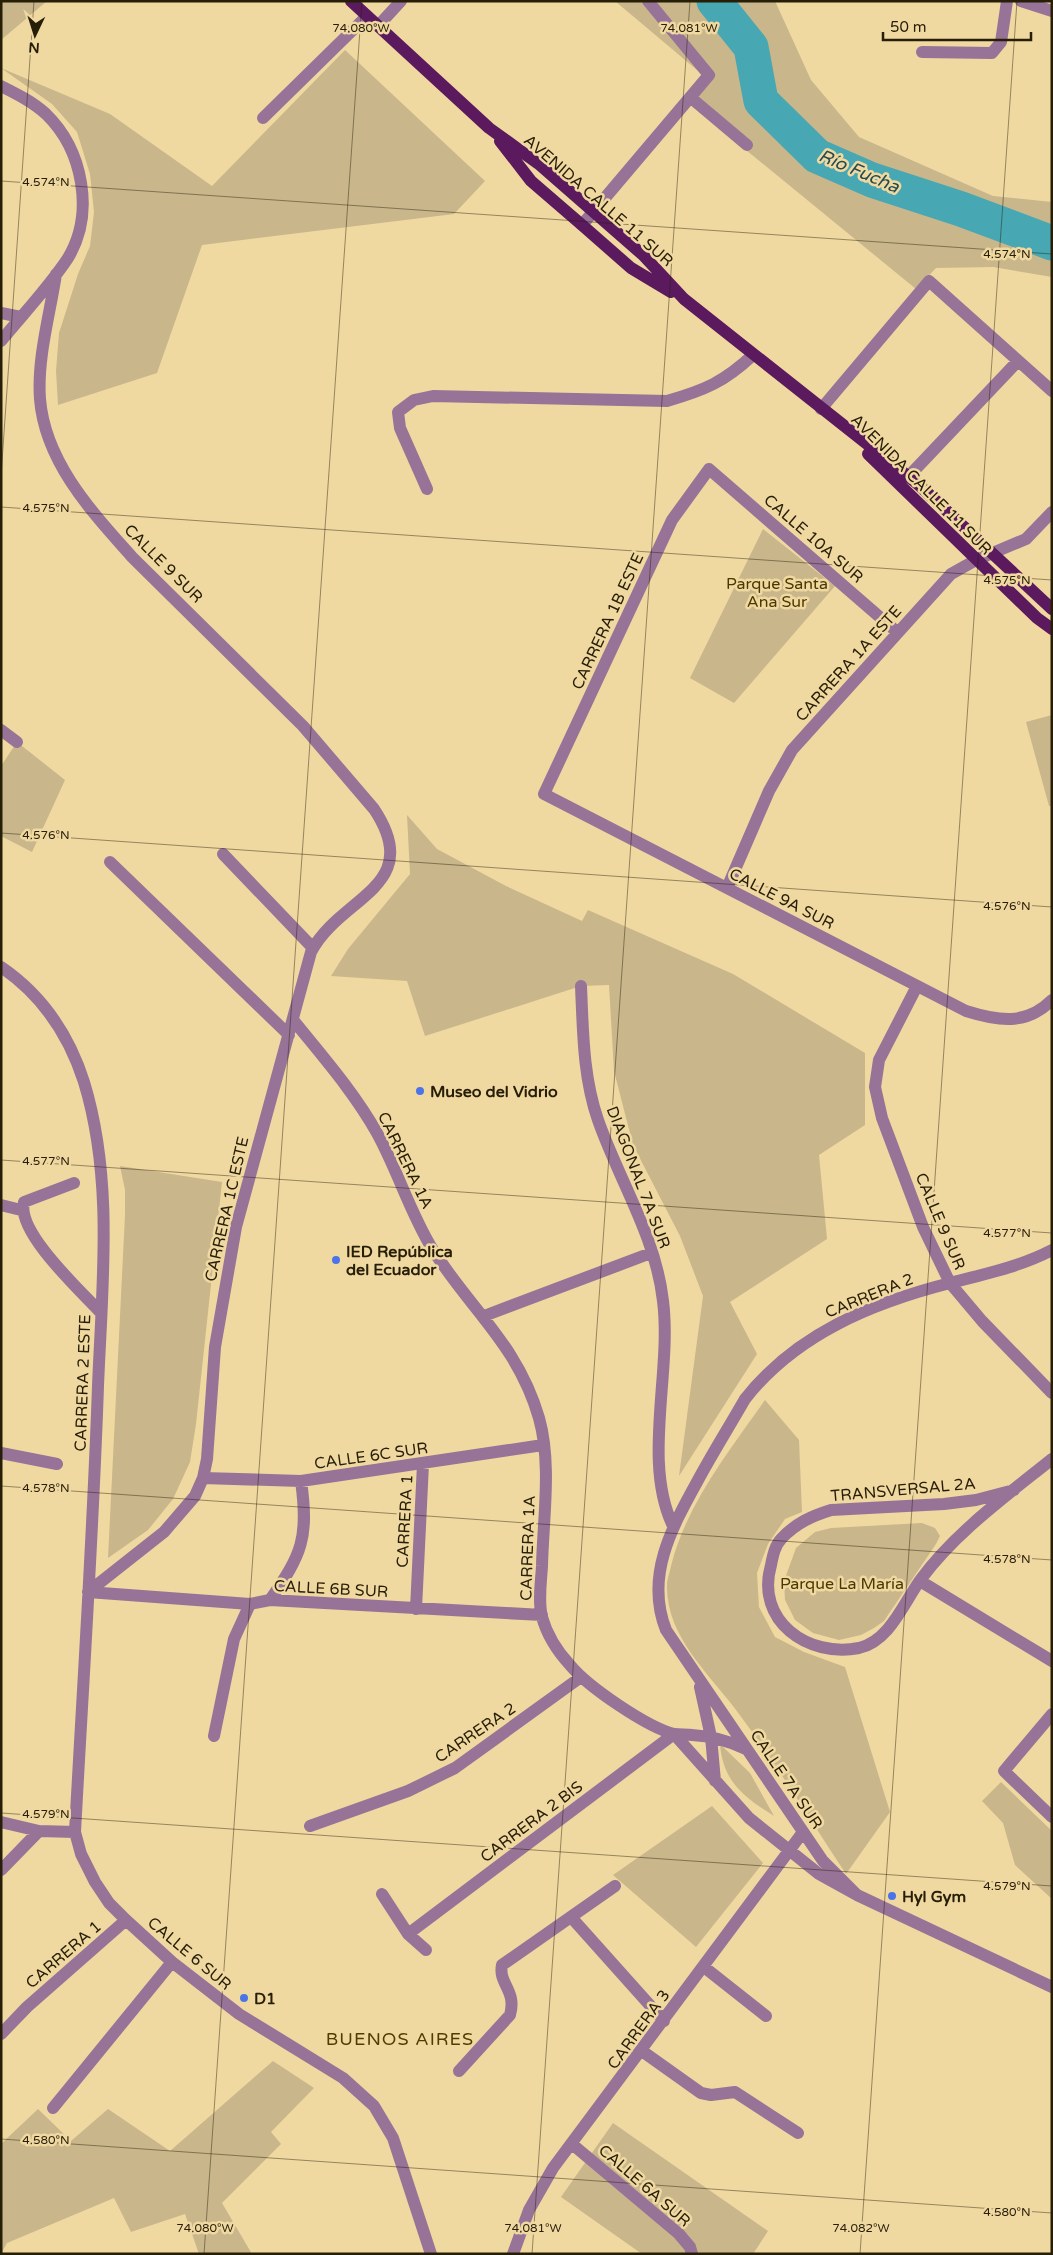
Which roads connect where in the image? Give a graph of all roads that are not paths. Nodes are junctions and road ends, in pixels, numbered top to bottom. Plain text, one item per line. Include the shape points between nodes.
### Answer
1 (351, 1) edge
2 (401, 1) edge
3 (648, 1) edge
4 (1007, 1) edge
5 (1021, 1) edge
6 (1052, 11) edge
7 (367, 16) junction
8 (378, 26) junction
9 (922, 52) dead end
10 (1, 86) edge
11 (690, 97) junction
12 (264, 118) dead end
13 (489, 128) junction
14 (747, 145) dead end
15 (593, 212) junction
16 (582, 226) junction
17 (56, 274) junction
18 (684, 299) junction
19 (1, 313) edge
20 (20, 317) junction
21 (1, 341) edge
22 (753, 355) junction
23 (1018, 361) junction
24 (1052, 391) edge
25 (820, 409) junction
26 (836, 422) junction
27 (709, 469) joint
28 (908, 477) junction
29 (427, 489) dead end
30 (1052, 512) edge
31 (993, 554) junction
32 (976, 560) junction
33 (1052, 609) edge
34 (1052, 629) edge
35 (897, 632) junction
36 (1, 730) edge
37 (17, 742) dead end
38 (544, 794) joint
39 (383, 823) joint
40 (224, 854) dead end
41 (110, 862) dead end
42 (727, 888) junction
43 (313, 948) junction
44 (1, 967) edge
45 (581, 986) dead end
46 (917, 986) junction
47 (1051, 1002) edge
48 (294, 1021) junction
49 (289, 1035) junction
50 (74, 1183) dead end
51 (1, 1205) edge
52 (21, 1210) junction
53 (1052, 1250) edge
54 (650, 1253) junction
55 (950, 1283) junction
56 (101, 1313) junction
57 (484, 1316) junction
58 (1052, 1393) edge
59 (543, 1445) junction
60 (1, 1453) edge
61 (1052, 1459) edge
62 (57, 1464) dead end
63 (423, 1464) junction
64 (203, 1478) junction
65 (301, 1481) junction
66 (1014, 1490) junction
67 (673, 1526) junction
68 (920, 1581) junction
69 (88, 1592) junction
70 (270, 1600) junction
71 (250, 1604) junction
72 (416, 1609) junction
73 (542, 1616) junction
74 (1052, 1661) edge
75 (696, 1674) junction
76 (581, 1677) junction
77 (1052, 1714) edge
78 (674, 1734) junction
79 (214, 1736) dead end
80 (711, 1737) junction
81 (748, 1750) junction
82 (716, 1781) junction
83 (1052, 1817) edge
84 (1, 1822) edge
85 (310, 1826) dead end
86 (40, 1831) junction
87 (76, 1832) junction
88 (803, 1832) junction
89 (788, 1852) junction
90 (1, 1870) edge
91 (615, 1886) dead end
92 (382, 1894) dead end
93 (857, 1895) junction
94 (571, 1917) junction
95 (126, 1920) junction
96 (408, 1934) junction
97 (426, 1950) dead end
98 (172, 1962) junction
99 (704, 1967) junction
100 (1052, 1987) edge
101 (766, 2016) dead end
102 (664, 2021) junction
103 (1, 2034) edge
104 (642, 2051) junction
105 (459, 2071) dead end
106 (54, 2108) dead end
107 (798, 2133) dead end
108 (572, 2144) junction
109 (431, 2254) edge
110 (513, 2254) edge
111 (692, 2254) edge

1 - 7 main road, AVENIDA CALLE 11 SUR
2 - 8 street
3 - 11 street via 709,75
4 - 9 street via 1001,42 992,53
5 - 6 street
7 - 8 main road, AVENIDA CALLE 11 SUR
7 - 12 street
8 - 13 main road, AVENIDA CALLE 11 SUR
10 - 17 street via 46,114 60,130 76,161 82,203 81,223 76,241
11 - 14 street
11 - 15 street
13 - 15 main road, AVENIDA CALLE 11 SUR via 540,165
13 - 16 main road, AVENIDA CALLE 11 SUR via 531,181
15 - 16 street
15 - 18 main road, AVENIDA CALLE 11 SUR via 643,255
16 - 18 main road, AVENIDA CALLE 11 SUR via 631,268
17 - 20 street
17 - 39 street, CALLE 9 SUR via 40,397 43,421 60,464 107,529 132,557 304,726
18 - 22 main road, AVENIDA CALLE 11 SUR
19 - 20 street
20 - 21 street
22 - 25 main road, AVENIDA CALLE 11 SUR
22 - 29 street via 710,387 667,401 433,396 414,400 398,412 400,428
23 - 24 street
23 - 25 street via 929,281
23 - 28 street
25 - 26 main road, AVENIDA CALLE 11 SUR
26 - 28 main road, AVENIDA CALLE 11 SUR
26 - 32 main road, AVENIDA CALLE 11 SUR
27 - 35 street, CALLE 10A SUR
27 - 38 street, CARRERA 1B ESTE via 672,520
28 - 31 main road, AVENIDA CALLE 11 SUR
30 - 31 street, CARRERA 1A ESTE via 1026,539
31 - 32 street, CARRERA 1A ESTE
31 - 33 main road, AVENIDA CALLE 11 SUR
32 - 34 main road, AVENIDA CALLE 11 SUR
32 - 35 street, CARRERA 1A ESTE via 950,574
35 - 42 street, CARRERA 1A ESTE via 792,750 769,790
36 - 37 street
38 - 42 street, CALLE 9A SUR
39 - 43 street, CARRERA 1C ESTE via 391,853 389,866 382,878 323,933
40 - 43 street
41 - 49 street
42 - 46 street, CALLE 9A SUR
43 - 48 street, CARRERA 1C ESTE
44 - 56 street, CARRERA 2 ESTE via 34,993 64,1033 84,1083 103,1184
45 - 54 street, DIAGONAL 7A SUR via 585,1055 592,1098 606,1140 640,1218
46 - 47 street, CALLE 9A SUR via 966,1011 1008,1021 1035,1014
46 - 55 street, CALLE 9 SUR via 879,1060 875,1087 882,1118 923,1227
48 - 49 street, CARRERA 1C ESTE
48 - 57 street, CARRERA 1A via 367,1116 379,1135 421,1230 451,1276
49 - 64 street, CARRERA 1C ESTE via 246,1185 226,1276 215,1348
50 - 52 street via 24,1202
51 - 52 street
52 - 56 street via 32,1234
53 - 55 street, CARRERA 2 via 1018,1265
54 - 57 street
54 - 67 street, DIAGONAL 7A SUR via 660,1279 663,1301 661,1485
55 - 58 street, CALLE 9 SUR
55 - 67 street, CARRERA 2 via 850,1316 774,1366 745,1399
56 - 69 street, CARRERA 2 ESTE
57 - 59 street, CARRERA 1A via 524,1378 540,1420
59 - 63 street, CALLE 6C SUR
59 - 73 street, CARRERA 1A
60 - 62 street
61 - 66 street
63 - 65 street, CALLE 6C SUR
63 - 72 street, CARRERA 1
64 - 65 street, CALLE 6C SUR
64 - 69 street, CARRERA 1C ESTE via 195,1496 164,1532
65 - 70 street via 306,1520 302,1546
66 - 68 street via 953,1542
66 - 68 street, TRANSVERSAL 2A via 976,1500 831,1510 810,1517 792,1528 776,1546 768,1573 770,1601 778,1619 794,1637 814,1646 839,1650 861,1648 880,1636 895,1620
67 - 75 street, CALLE 7A SUR via 659,1574 660,1615 666,1630
68 - 74 street
69 - 71 street, CALLE 6B SUR
69 - 87 street, CARRERA 2 ESTE
70 - 71 street, CALLE 6B SUR
70 - 72 street, CALLE 6B SUR
71 - 79 street via 234,1639
72 - 73 street, CALLE 6B SUR
73 - 76 street via 555,1645
75 - 80 street, CALLE 7A SUR
75 - 81 street, CALLE 7A SUR
76 - 78 street via 618,1705
76 - 85 street, CARRERA 2 via 455,1768 408,1792
77 - 83 street via 1004,1771
78 - 80 street
78 - 82 street
78 - 96 street, CARRERA 2 BIS
80 - 81 street
80 - 82 street, CALLE 7A SUR
81 - 88 street, CALLE 7A SUR
82 - 89 street, CALLE 7A SUR via 748,1818
84 - 86 street
86 - 87 street
86 - 90 street
87 - 95 street, CALLE 6 SUR via 81,1854 91,1875 109,1903
88 - 89 street, CARRERA 3
88 - 93 street, CALLE 7A SUR via 833,1874
89 - 93 street, CALLE 7A SUR
89 - 99 street, CARRERA 3
91 - 94 street
92 - 96 street
93 - 100 street, CALLE 7A SUR
94 - 102 street
94 - 105 street via 502,1965 501,1971 514,2004 510,2015
95 - 98 street, CALLE 6 SUR
95 - 103 street, CARRERA 1
96 - 97 street
98 - 106 street
98 - 109 street, CALLE 6 SUR via 239,2014 343,2078 374,2106 393,2138
99 - 101 street
99 - 102 street, CARRERA 3
102 - 104 street, CARRERA 3
104 - 107 street via 702,2093 735,2092
104 - 108 street, CARRERA 3
108 - 110 street, CARRERA 3 via 540,2189
108 - 111 street, CALLE 6A SUR via 680,2234

